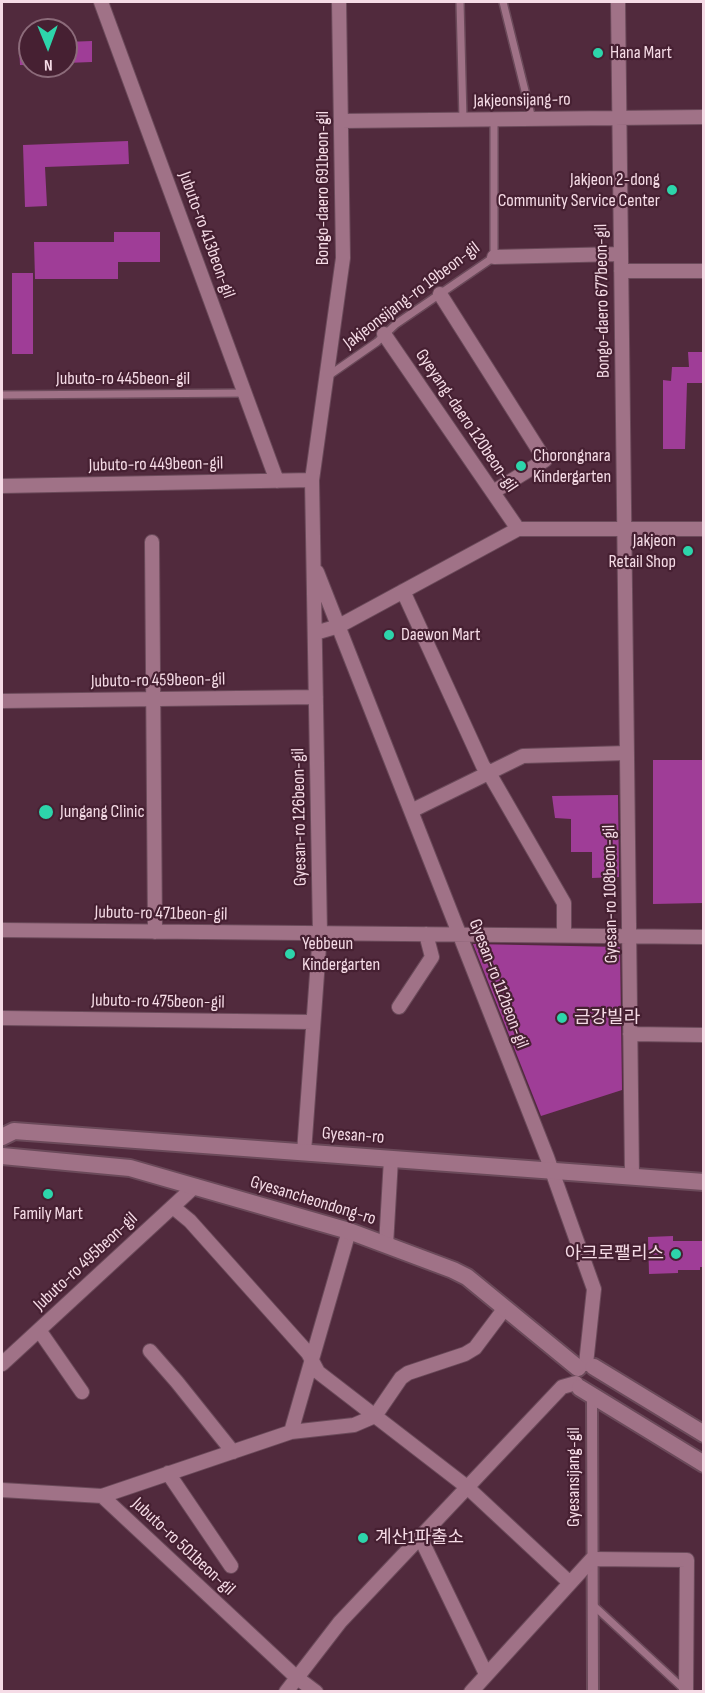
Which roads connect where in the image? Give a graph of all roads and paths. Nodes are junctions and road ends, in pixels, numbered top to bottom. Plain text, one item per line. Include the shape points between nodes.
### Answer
1 (101, 2) edge
2 (339, 2) edge
3 (460, 2) edge
4 (503, 2) edge
5 (618, 2) edge
6 (704, 117) edge
7 (619, 118) junction
8 (463, 119) junction
9 (494, 119) junction
10 (532, 119) junction
11 (341, 121) junction
12 (620, 254) junction
13 (494, 257) junction
14 (621, 271) junction
15 (704, 271) edge
16 (440, 294) junction
17 (384, 334) junction
18 (326, 377) junction
19 (245, 393) junction
20 (2, 395) edge
21 (312, 480) junction
22 (277, 481) junction
23 (2, 486) edge
24 (492, 492) junction
25 (518, 529) junction
26 (624, 529) junction
27 (704, 529) edge
28 (152, 542) dead end
29 (313, 561) junction
30 (403, 591) junction
31 (339, 626) junction
32 (315, 633) junction
33 (316, 697) junction
34 (154, 699) junction
35 (2, 701) edge
36 (627, 753) junction
37 (489, 773) junction
38 (411, 811) junction
39 (2, 930) edge
40 (154, 932) junction
41 (320, 933) junction
42 (426, 934) junction
43 (460, 935) junction
44 (564, 935) junction
45 (629, 936) junction
46 (704, 936) edge
47 (399, 1006) dead end
48 (2, 1018) edge
49 (314, 1022) junction
50 (630, 1034) junction
51 (704, 1035) edge
52 (2, 1137) edge
53 (304, 1152) junction
54 (2, 1156) edge
55 (392, 1159) junction
56 (552, 1171) junction
57 (632, 1176) junction
58 (704, 1182) edge
59 (195, 1186) junction
60 (173, 1207) junction
61 (349, 1231) junction
62 (386, 1245) junction
63 (505, 1308) junction
64 (39, 1330) junction
65 (150, 1352) dead end
66 (313, 1360) junction
67 (2, 1364) edge
68 (584, 1378) junction
69 (82, 1392) dead end
70 (375, 1416) junction
71 (291, 1432) junction
72 (704, 1434) edge
73 (233, 1452) junction
74 (704, 1464) edge
75 (168, 1473) junction
76 (467, 1487) junction
77 (2, 1490) edge
78 (102, 1496) junction
79 (420, 1537) junction
80 (592, 1559) junction
81 (231, 1566) dead end
82 (570, 1583) junction
83 (593, 1605) junction
84 (486, 1674) junction
85 (297, 1677) junction
86 (686, 1691) edge
87 (286, 1692) edge
88 (316, 1692) edge
89 (471, 1692) edge
90 (593, 1692) edge

1 - 19 street, Jubuto-ro 413beon-gil
2 - 11 street, Bongo-daero 691beon-gil
3 - 8 lane
4 - 10 lane
5 - 7 street, Bongo-daero 677beon-gil
6 - 7 street, Jakjeonsijang-ro
7 - 10 street, Jakjeonsijang-ro
7 - 12 street, Bongo-daero 677beon-gil
8 - 9 street, Jakjeonsijang-ro
8 - 11 street, Jakjeonsijang-ro
9 - 10 street, Jakjeonsijang-ro
9 - 13 lane, Jakjeonsijang-ro 19beon-gil
11 - 18 street, Bongo-daero 691beon-gil via 343,258
12 - 13 street
12 - 14 street, Bongo-daero 677beon-gil
13 - 16 lane, Jakjeonsijang-ro 19beon-gil
14 - 15 street
14 - 26 street, Bongo-daero 677beon-gil
16 - 17 lane, Jakjeonsijang-ro 19beon-gil
16 - 24 street via 544,460
17 - 18 lane, Jakjeonsijang-ro 19beon-gil
17 - 24 street, Gyeyang-daero 120beon-gil
18 - 21 street, Bongo-daero 691beon-gil
19 - 20 lane, Jubuto-ro 445beon-gil
19 - 22 street, Jubuto-ro 413beon-gil
21 - 22 street, Jubuto-ro 449beon-gil
21 - 29 street, Gyesan-ro 126beon-gil
22 - 23 street, Jubuto-ro 449beon-gil
24 - 25 street, Gyeyang-daero 120beon-gil
25 - 26 street
25 - 30 street
26 - 27 street
26 - 36 street, Gyesan-ro 108beon-gil
28 - 34 street
29 - 31 street, Gyesan-ro 112beon-gil
29 - 32 street, Gyesan-ro 126beon-gil
30 - 31 street
30 - 37 street
31 - 32 street
31 - 38 street, Gyesan-ro 112beon-gil
32 - 33 street, Gyesan-ro 126beon-gil
33 - 34 street, Jubuto-ro 459beon-gil
33 - 41 street, Gyesan-ro 126beon-gil
34 - 35 street, Jubuto-ro 459beon-gil
34 - 40 street
36 - 37 street via 523,756
36 - 45 street, Gyesan-ro 108beon-gil
37 - 38 street
37 - 44 street via 564,903
38 - 43 street, Gyesan-ro 112beon-gil
39 - 40 street, Jubuto-ro 471beon-gil
40 - 41 street, Jubuto-ro 471beon-gil
41 - 42 street, Jubuto-ro 471beon-gil
41 - 49 street, Gyesan-ro 126beon-gil
42 - 43 street, Jubuto-ro 471beon-gil
42 - 47 street via 432,957
43 - 44 street, Jubuto-ro 471beon-gil
43 - 56 street, Gyesan-ro 112beon-gil
44 - 45 street, Jubuto-ro 471beon-gil
45 - 46 street, Jubuto-ro 471beon-gil
45 - 50 street, Gyesan-ro 108beon-gil
48 - 49 street, Jubuto-ro 475beon-gil
49 - 53 street, Gyesan-ro 126beon-gil
50 - 51 street
50 - 57 street, Gyesan-ro 108beon-gil
52 - 53 street, Gyesan-ro via 14,1131
53 - 55 street, Gyesan-ro
54 - 59 street, Gyesancheondong-ro via 130,1168
55 - 56 street, Gyesan-ro
55 - 62 street
56 - 57 street, Gyesan-ro
56 - 68 street, Gyesan-ro 112beon-gil via 594,1289
57 - 58 street, Gyesan-ro
59 - 60 street, Jubuto-ro 495beon-gil
59 - 61 street, Gyesancheondong-ro
60 - 64 street, Jubuto-ro 495beon-gil
60 - 66 street via 190,1221
61 - 62 street, Gyesancheondong-ro
61 - 66 street
62 - 63 street, Gyesancheondong-ro via 467,1277
63 - 68 street, Gyesancheondong-ro
63 - 70 street via 475,1348 401,1378
64 - 67 street, Jubuto-ro 495beon-gil
64 - 69 street
65 - 73 street
66 - 70 street via 318,1372
66 - 71 street
68 - 72 street, Gyesancheondong-ro
68 - 74 street, Gyesancheondong-ro
68 - 76 street via 562,1387
68 - 80 street, Gyesansijang-gil
70 - 71 street via 354,1425
70 - 76 street
71 - 73 street
73 - 75 street
75 - 78 street
75 - 81 street
76 - 79 street
76 - 82 street
77 - 78 street
78 - 85 street, Jubuto-ro 501beon-gil
79 - 84 street
79 - 85 street via 340,1622
80 - 82 street
80 - 83 street, Gyesansijang-gil
80 - 86 street via 687,1560
82 - 84 street
83 - 86 lane
83 - 90 street, Gyesansijang-gil
84 - 89 street
85 - 87 street
85 - 88 street, Jubuto-ro 501beon-gil

